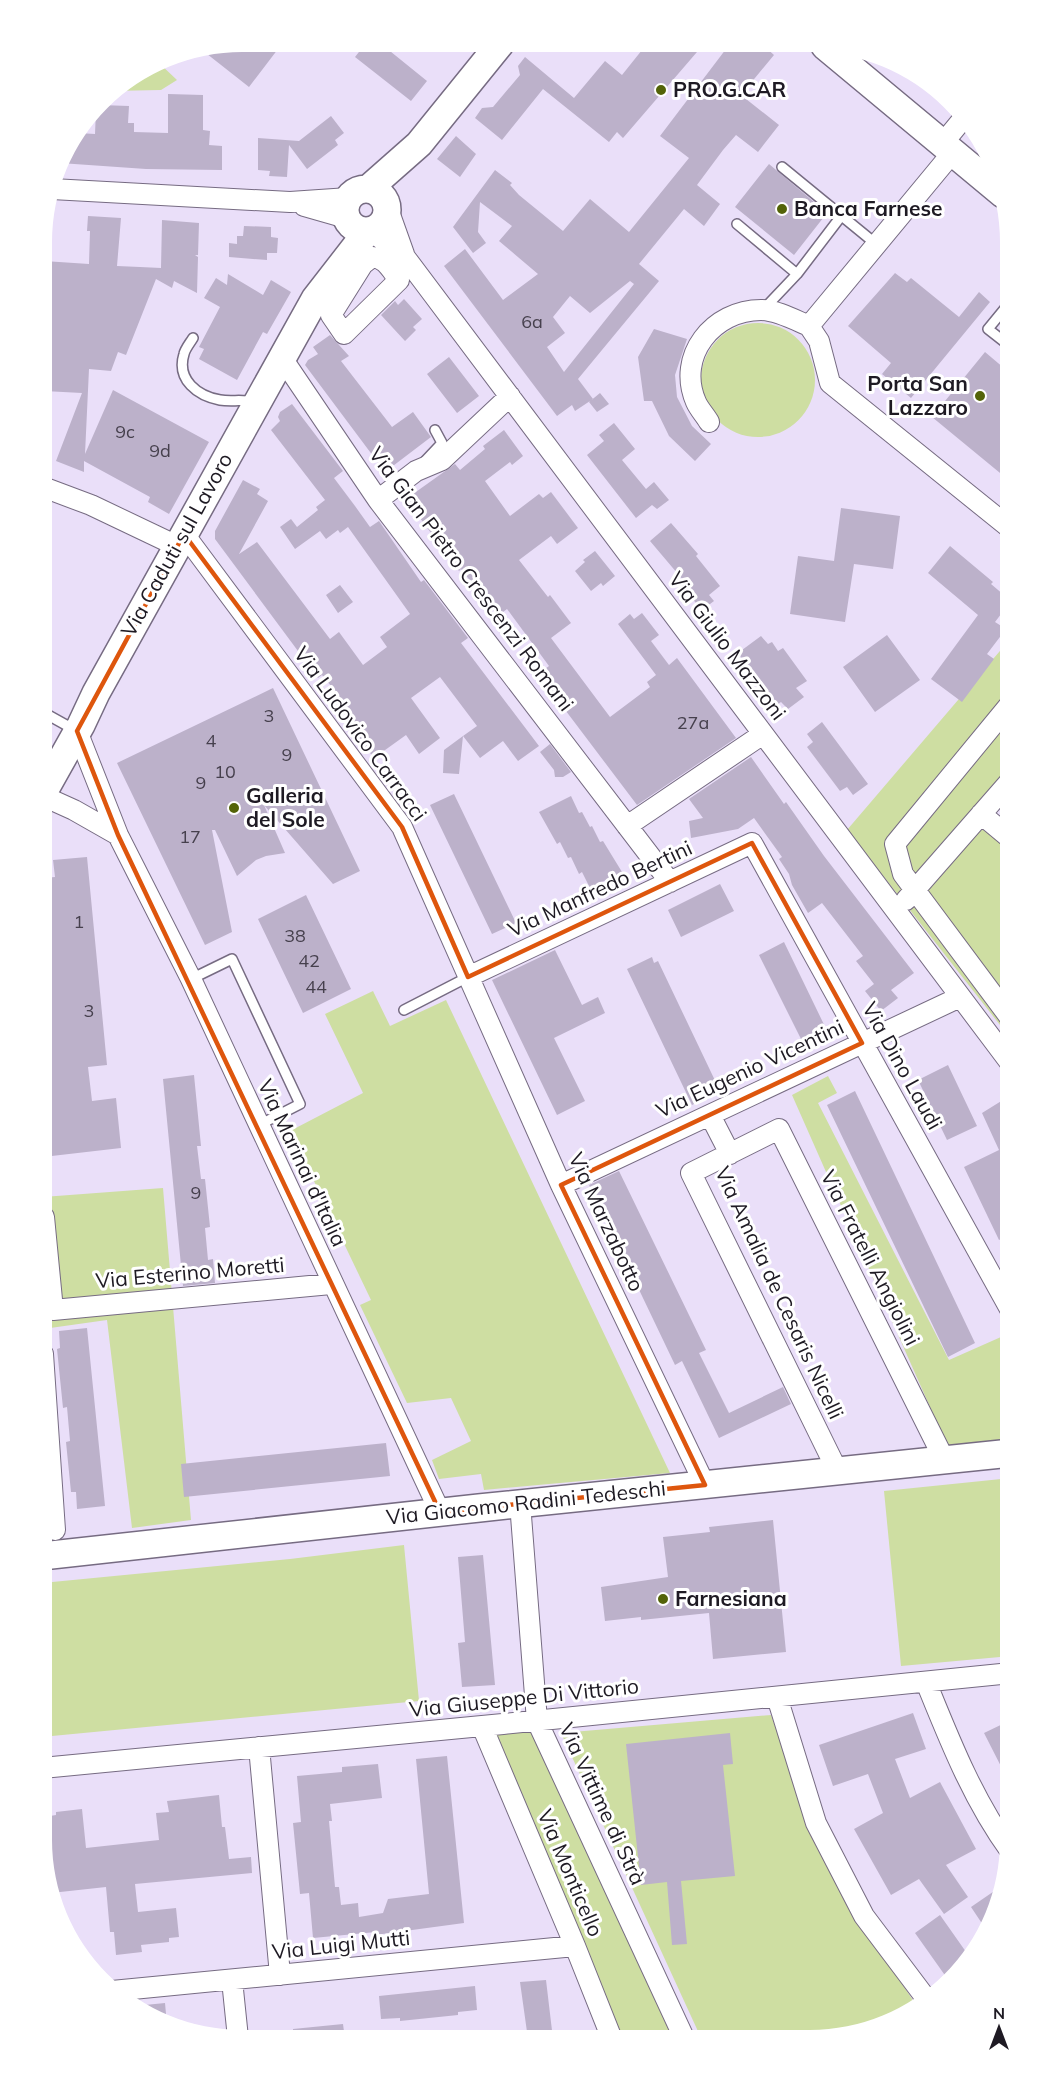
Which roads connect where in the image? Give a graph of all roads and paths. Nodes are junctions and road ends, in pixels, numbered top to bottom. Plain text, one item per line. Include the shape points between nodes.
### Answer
1 (493, 53) edge
2 (835, 54) edge
3 (959, 125) edge
4 (948, 147) junction
5 (782, 167) dead end
6 (991, 184) edge
7 (60, 189) edge
8 (368, 211) junction
9 (842, 215) junction
10 (736, 224) dead end
11 (876, 244) junction
12 (405, 256) junction
13 (797, 274) junction
14 (763, 310) junction
15 (1000, 314) edge
16 (809, 326) junction
17 (193, 338) dead end
18 (1000, 338) edge
19 (282, 357) junction
20 (510, 396) junction
21 (257, 402) junction
22 (709, 422) dead end
23 (435, 430) dead end
24 (416, 471) junction
25 (53, 491) edge
26 (378, 500) junction
27 (1000, 520) edge
28 (180, 540) junction
29 (1000, 716) edge
30 (53, 718) edge
31 (77, 731) junction
32 (763, 734) junction
33 (53, 776) edge
34 (1000, 792) edge
35 (53, 800) edge
36 (981, 814) junction
37 (627, 826) junction
38 (1000, 830) edge
39 (118, 835) junction
40 (752, 843) joint
41 (670, 882) junction
42 (915, 890) junction
43 (896, 911) junction
44 (468, 977) junction
45 (191, 979) junction
46 (960, 997) junction
47 (1000, 1004) edge
48 (404, 1010) dead end
49 (862, 1043) junction
50 (1000, 1050) edge
51 (710, 1114) junction
52 (259, 1125) junction
53 (729, 1154) junction
54 (561, 1185) junction
55 (331, 1284) junction
56 (1000, 1291) edge
57 (53, 1314) edge
58 (1000, 1454) edge
59 (944, 1459) junction
60 (837, 1470) junction
61 (705, 1485) junction
62 (53, 1503) edge
63 (520, 1503) junction
64 (440, 1512) junction
65 (55, 1530) dead end
66 (53, 1555) edge
67 (1000, 1674) edge
68 (926, 1682) junction
69 (777, 1697) junction
70 (537, 1721) junction
71 (482, 1726) junction
72 (259, 1747) junction
73 (53, 1767) edge
74 (1000, 1837) edge
75 (575, 1946) junction
76 (280, 1975) junction
77 (232, 1980) junction
78 (127, 1990) edge
79 (922, 1993) edge
80 (237, 2030) edge
81 (608, 2030) edge
82 (680, 2030) edge

1 - 8 main road
2 - 4 main road
3 - 4 street
4 - 6 main road
4 - 11 street
5 - 9 lane
7 - 8 street via 290,202
8 - 12 street, Via Giulio Mazzoni
8 - 12 street, Via Giulio Mazzoni
8 - 19 main road, Via Caduti sul Lavoro via 323,307
9 - 11 lane
9 - 13 lane
10 - 13 lane
11 - 16 street
12 - 20 street, Via Giulio Mazzoni
13 - 14 lane
14 - 16 street
14 - 22 street via 730,316 703,337 693,358 691,381 696,403
15 - 18 lane via 988,329
16 - 27 street via 819,341 830,382
17 - 21 lane via 183,354 188,383 198,393 221,401
19 - 21 main road, Via Caduti sul Lavoro
19 - 26 street, Via Gian Pietro Crescenzi Romani
20 - 24 street via 442,460
20 - 32 street, Via Giulio Mazzoni
21 - 28 main road, Via Caduti sul Lavoro
23 - 24 lane via 442,443
24 - 26 street
25 - 28 street
26 - 37 street, Via Gian Pietro Crescenzi Romani
28 - 31 main road, Via Caduti sul Lavoro
28 - 44 street, Via Ludovico Carracci via 402,827
29 - 42 street via 895,844 903,874
30 - 31 lane
31 - 33 main road, Via Caduti sul Lavoro
31 - 39 street, Via Marinai d'Italia
32 - 37 street
32 - 43 street, Via Giulio Mazzoni
34 - 36 street
35 - 39 street
36 - 38 street
36 - 42 street
37 - 41 street, Via Gian Pietro Crescenzi Romani
39 - 45 street, Via Marinai d'Italia
40 - 41 street, Via Manfredo Bertini
40 - 49 street, Via Dino Laudi
41 - 44 street, Via Manfredo Bertini
42 - 43 street
42 - 47 street
43 - 46 street, Via Giulio Mazzoni
44 - 48 lane
44 - 54 street, Via Marzabotto
45 - 52 street, Via Marinai d'Italia
45 - 52 lane via 232,959 300,1104
46 - 49 street, Via Eugenio Vicentini
46 - 50 street, Via Giulio Mazzoni
49 - 51 street, Via Eugenio Vicentini
49 - 56 street, Via Dino Laudi
51 - 53 street
51 - 54 street, Via Eugenio Vicentini
52 - 55 street, Via Marinai d'Italia
53 - 59 street, Via Fratelli Angiolini via 779,1129
53 - 60 street, Via Amalia de Cesaris Nicelli via 691,1173
54 - 61 street, Via Marzabotto
55 - 57 street, Via Esterino Moretti
55 - 64 street, Via Marinai d'Italia
58 - 59 main road, Via Giacomo Radini Tedeschi
59 - 60 main road, Via Giacomo Radini Tedeschi
60 - 61 main road, Via Giacomo Radini Tedeschi
61 - 63 main road, Via Giacomo Radini Tedeschi
62 - 65 street
63 - 64 main road, Via Giacomo Radini Tedeschi
63 - 70 street, Via Vittime di Strà
64 - 66 main road, Via Giacomo Radini Tedeschi
67 - 68 street, Via Giuseppe Di Vittorio
68 - 69 street, Via Giuseppe Di Vittorio
68 - 74 street via 958,1761
69 - 70 street, Via Giuseppe Di Vittorio
69 - 79 street via 816,1823 864,1916
70 - 71 street, Via Giuseppe Di Vittorio
70 - 82 street, Via Vittime di Strà
71 - 72 street, Via Giuseppe Di Vittorio
71 - 75 street, Via Monticello
72 - 73 street, Via Giuseppe Di Vittorio
72 - 76 street
75 - 76 street, Via Luigi Mutti
75 - 81 street, Via Monticello
76 - 77 street, Via Luigi Mutti
77 - 78 street, Via Luigi Mutti
77 - 80 street

